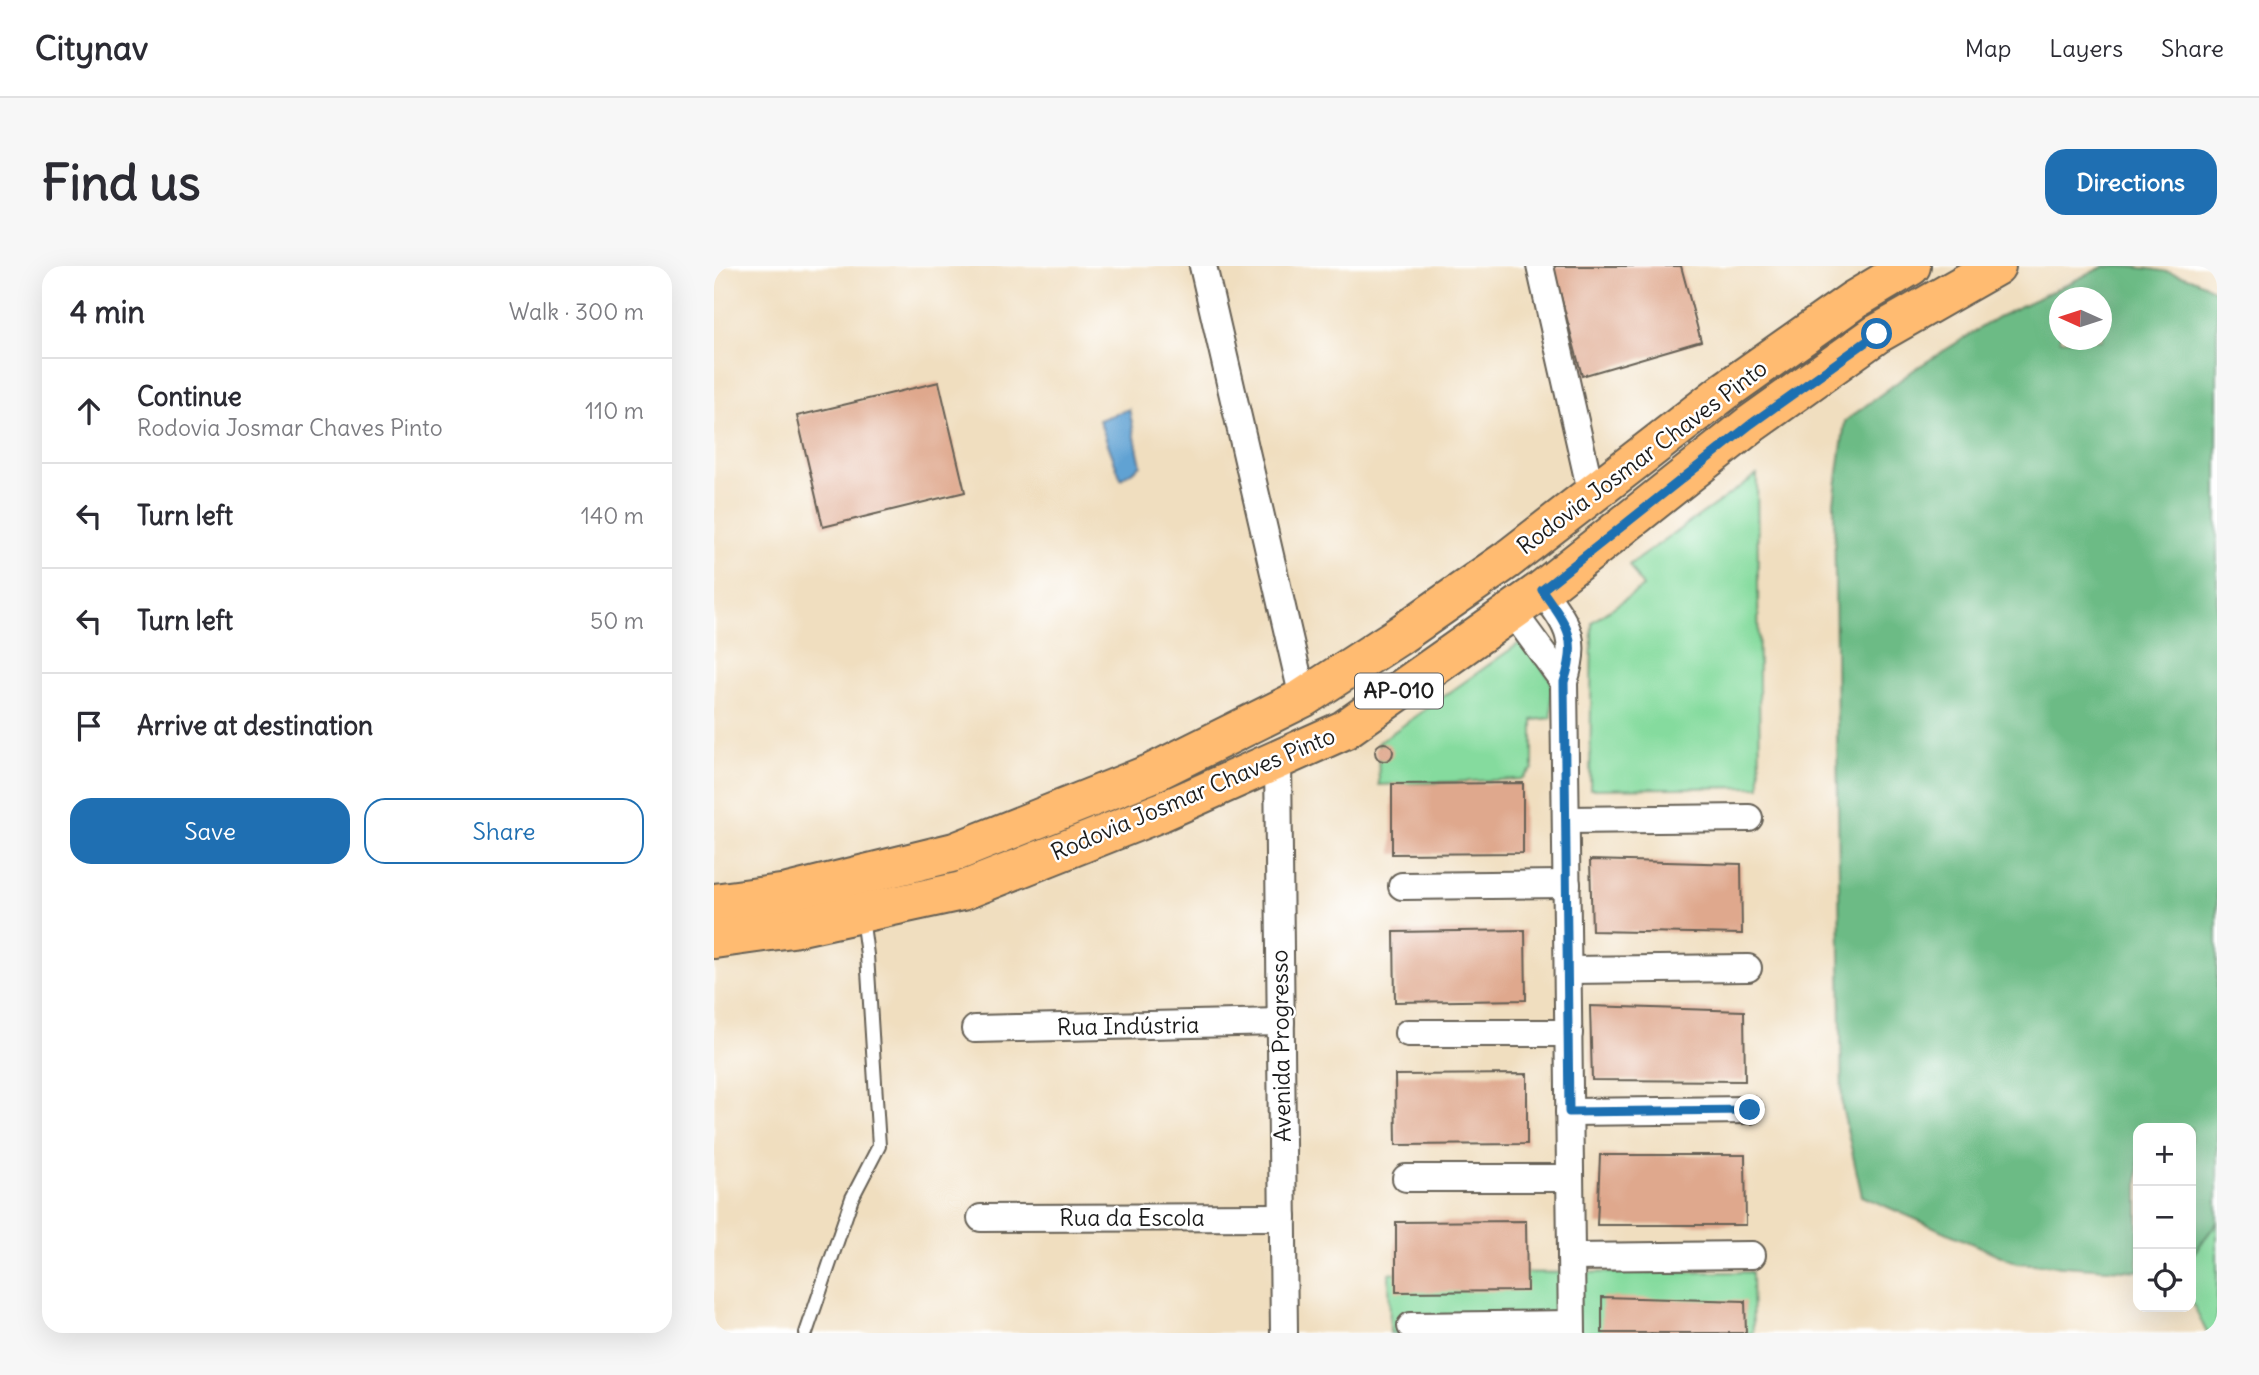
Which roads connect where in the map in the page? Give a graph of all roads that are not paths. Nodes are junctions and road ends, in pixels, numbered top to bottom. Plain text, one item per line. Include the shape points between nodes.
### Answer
1 (1203, 266) edge
2 (1541, 266) edge
3 (1911, 266) edge
4 (1996, 266) edge
5 (1591, 492) junction
6 (1527, 600) junction
7 (1564, 682) junction
8 (1303, 698) junction
9 (1278, 759) junction
10 (1749, 818) dead end
11 (1567, 820) junction
12 (1567, 884) junction
13 (1402, 886) dead end
14 (714, 903) edge
15 (862, 913) junction
16 (714, 939) edge
17 (1748, 968) dead end
18 (1568, 970) junction
19 (1281, 1023) junction
20 (975, 1029) dead end
21 (1408, 1033) dead end
22 (1569, 1033) junction
23 (1750, 1110) dead end
24 (1569, 1112) junction
25 (1406, 1178) dead end
26 (1570, 1178) junction
27 (1283, 1217) junction
28 (981, 1219) dead end
29 (1752, 1255) dead end
30 (1571, 1257) junction
31 (1411, 1326) dead end
32 (1572, 1329) edge
33 (806, 1333) edge
34 (1284, 1333) edge

1 - 8 street
2 - 5 street
3 - 5 main road, Rodovia Josmar Chaves Pinto / AP-010 via 1724,391
4 - 6 main road, Rodovia Josmar Chaves Pinto / AP-010 via 1877,334 1751,424
5 - 8 main road, Rodovia Josmar Chaves Pinto / AP-010 via 1507,560
6 - 7 street
6 - 7 street via 1566,625 1571,661
6 - 9 main road, Rodovia Josmar Chaves Pinto / AP-010 via 1344,730
7 - 11 street
8 - 14 main road, Rodovia Josmar Chaves Pinto / AP-010 via 1150,774 955,852 789,894
9 - 15 main road, Rodovia Josmar Chaves Pinto / AP-010 via 962,891
9 - 19 street, Avenida Progresso
10 - 11 street
11 - 12 street
12 - 13 street
12 - 18 street
15 - 16 main road, Rodovia Josmar Chaves Pinto / AP-010
15 - 33 lane via 878,1146 852,1198
17 - 18 street
18 - 22 street
19 - 20 street, Rua Indústria
19 - 27 street, Avenida Progresso
21 - 22 street
22 - 24 street
23 - 24 street
24 - 26 street
25 - 26 street
26 - 30 street
27 - 28 street, Rua da Escola
27 - 34 street, Avenida Progresso
29 - 30 street
30 - 32 street
31 - 32 street

